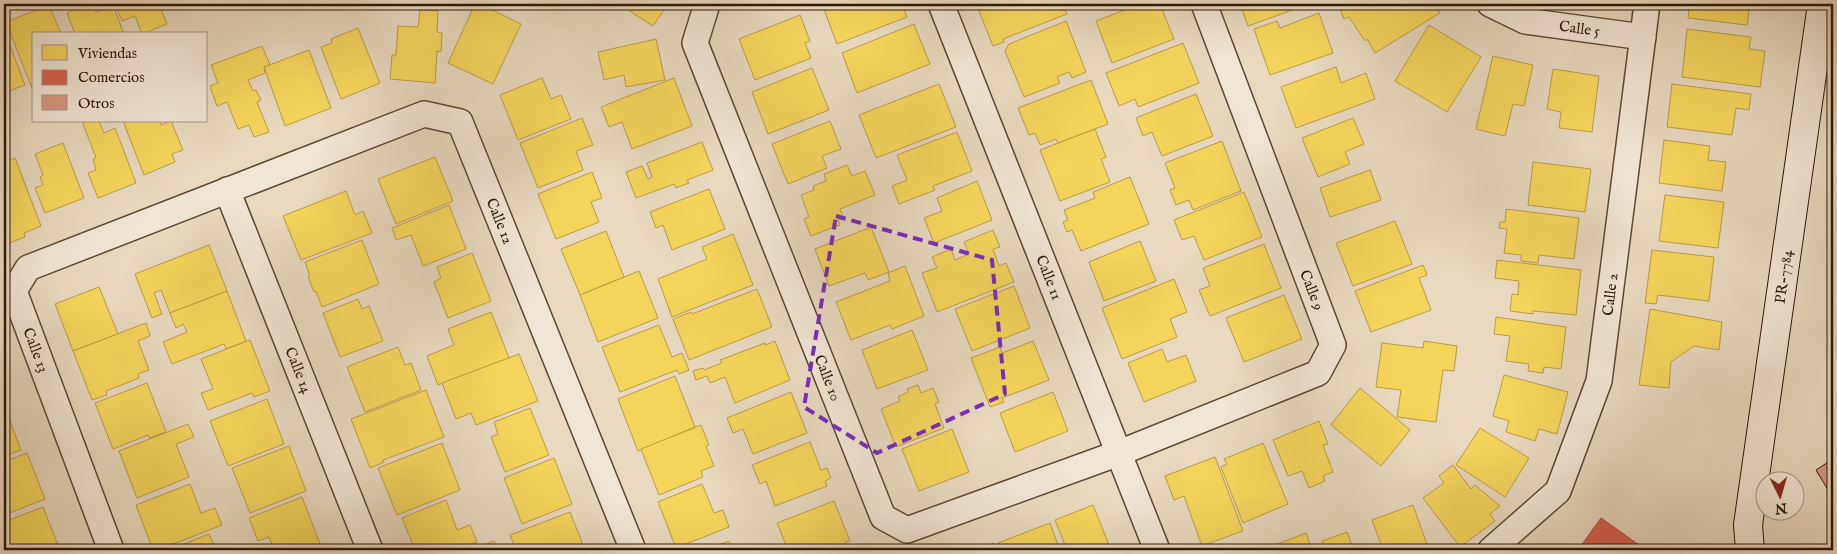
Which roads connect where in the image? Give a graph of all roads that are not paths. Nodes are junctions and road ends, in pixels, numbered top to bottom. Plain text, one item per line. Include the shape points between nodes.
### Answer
1 (707, 4) edge
2 (941, 4) edge
3 (1204, 4) edge
4 (1490, 4) edge
5 (1647, 4) edge
6 (1822, 4) edge
7 (1643, 37) junction
8 (227, 190) junction
9 (1119, 453) junction
10 (112, 550) edge
11 (370, 550) edge
12 (633, 550) edge
13 (1157, 550) edge
14 (1491, 550) edge
15 (1750, 550) edge

1 - 9 street, Calle 10 via 695,43 884,517 907,530
2 - 9 street, Calle 11
3 - 9 street, Calle 9 via 1333,344 1318,373
4 - 7 street, Calle 5 via 1525,21
5 - 7 street, Calle 2
6 - 15 street, PR-7784 / PR-7784 via 1748,525
7 - 14 street, Calle 2 via 1599,381 1558,491
8 - 10 street, Calle 13 via 28,268 14,291
8 - 11 street, Calle 14
8 - 12 street, Calle 12 via 424,114 460,122
9 - 13 street, Calle 11

